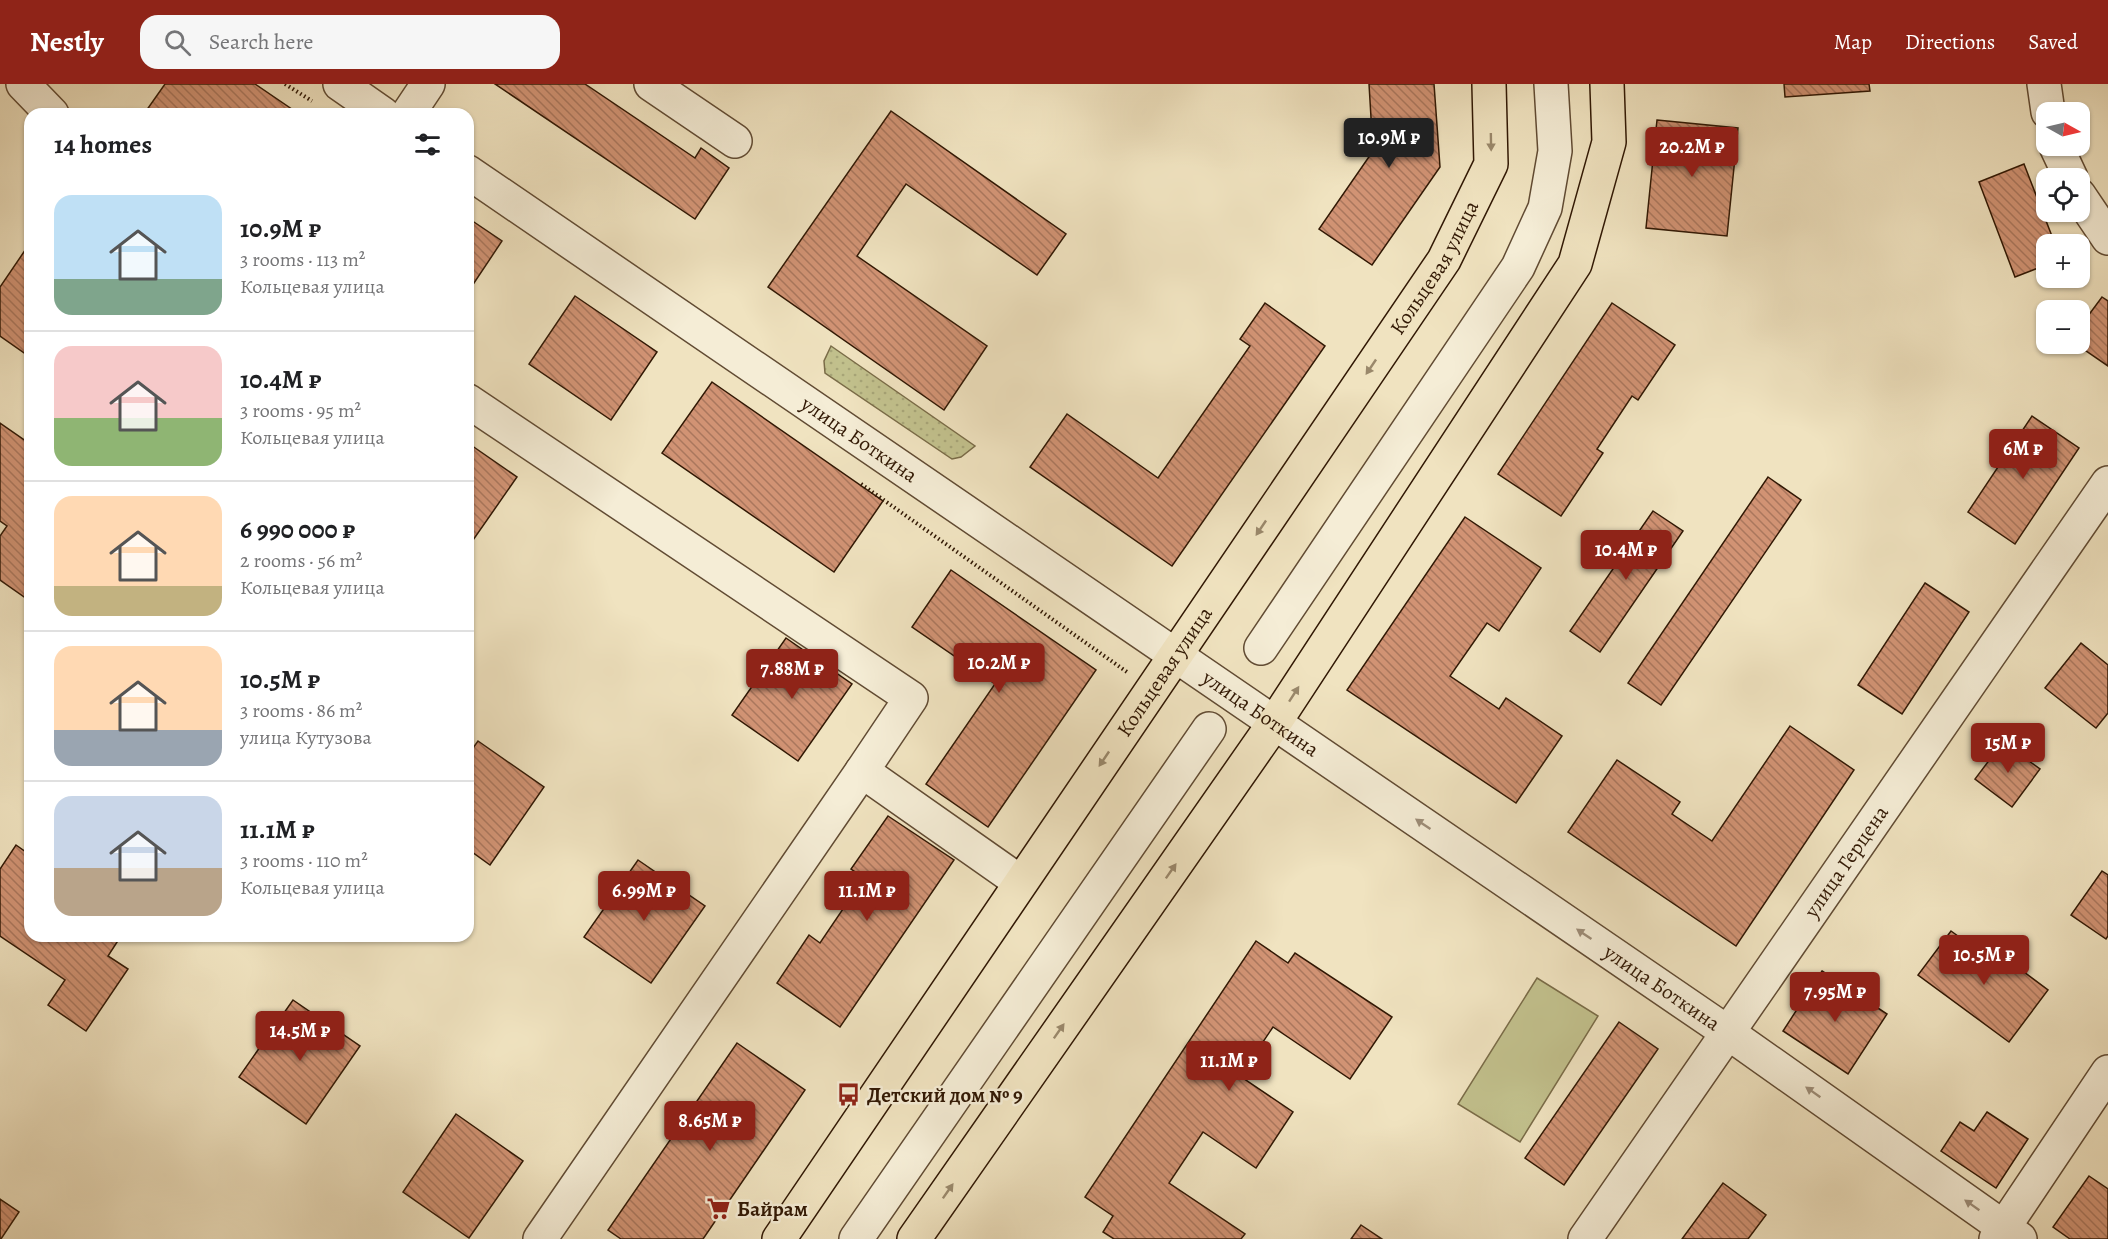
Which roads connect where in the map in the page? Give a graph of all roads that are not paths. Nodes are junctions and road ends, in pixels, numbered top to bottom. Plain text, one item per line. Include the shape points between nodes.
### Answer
1 (22, 84) edge
2 (339, 84) edge
3 (428, 84) edge
4 (651, 84) edge
5 (1490, 84) edge
6 (1551, 84) edge
7 (1607, 84) edge
8 (2044, 84) edge
9 (2047, 102) edge
10 (46, 108) edge
11 (374, 108) edge
12 (412, 108) edge
13 (735, 141) dead end
14 (474, 176) edge
15 (2090, 211) edge
16 (2108, 238) edge
17 (474, 405) edge
18 (2108, 483) edge
19 (1261, 648) dead end
20 (1175, 654) junction
21 (1275, 722) junction
22 (1209, 729) dead end
23 (862, 771) junction
24 (1020, 882) junction
25 (1727, 1032) junction
26 (2108, 1072) edge
27 (2007, 1235) edge
28 (540, 1239) edge
29 (779, 1239) edge
30 (856, 1239) edge
31 (914, 1239) edge
32 (1584, 1239) edge

1 - 10 street
2 - 11 street
3 - 12 street
4 - 13 street
5 -> 20 main road, Кольцевая улица via 1491,164 1444,260
6 - 19 street via 1555,151 1545,208 1518,267
21 -> 7 main road via 1575,264 1609,142
8 - 9 street
14 - 20 street, улица Боткина
15 - 16 street
17 - 23 street via 911,698
18 - 25 street, улица Герцена
20 - 21 street, улица Боткина
20 -> 24 main road, Кольцевая улица
25 -> 21 street, улица Боткина
31 -> 21 main road
22 - 30 street
23 - 24 street
23 - 28 street
24 - 29 main road, Кольцевая улица
27 -> 25 street, улица Боткина
25 - 32 street, улица Герцена
26 - 27 street

